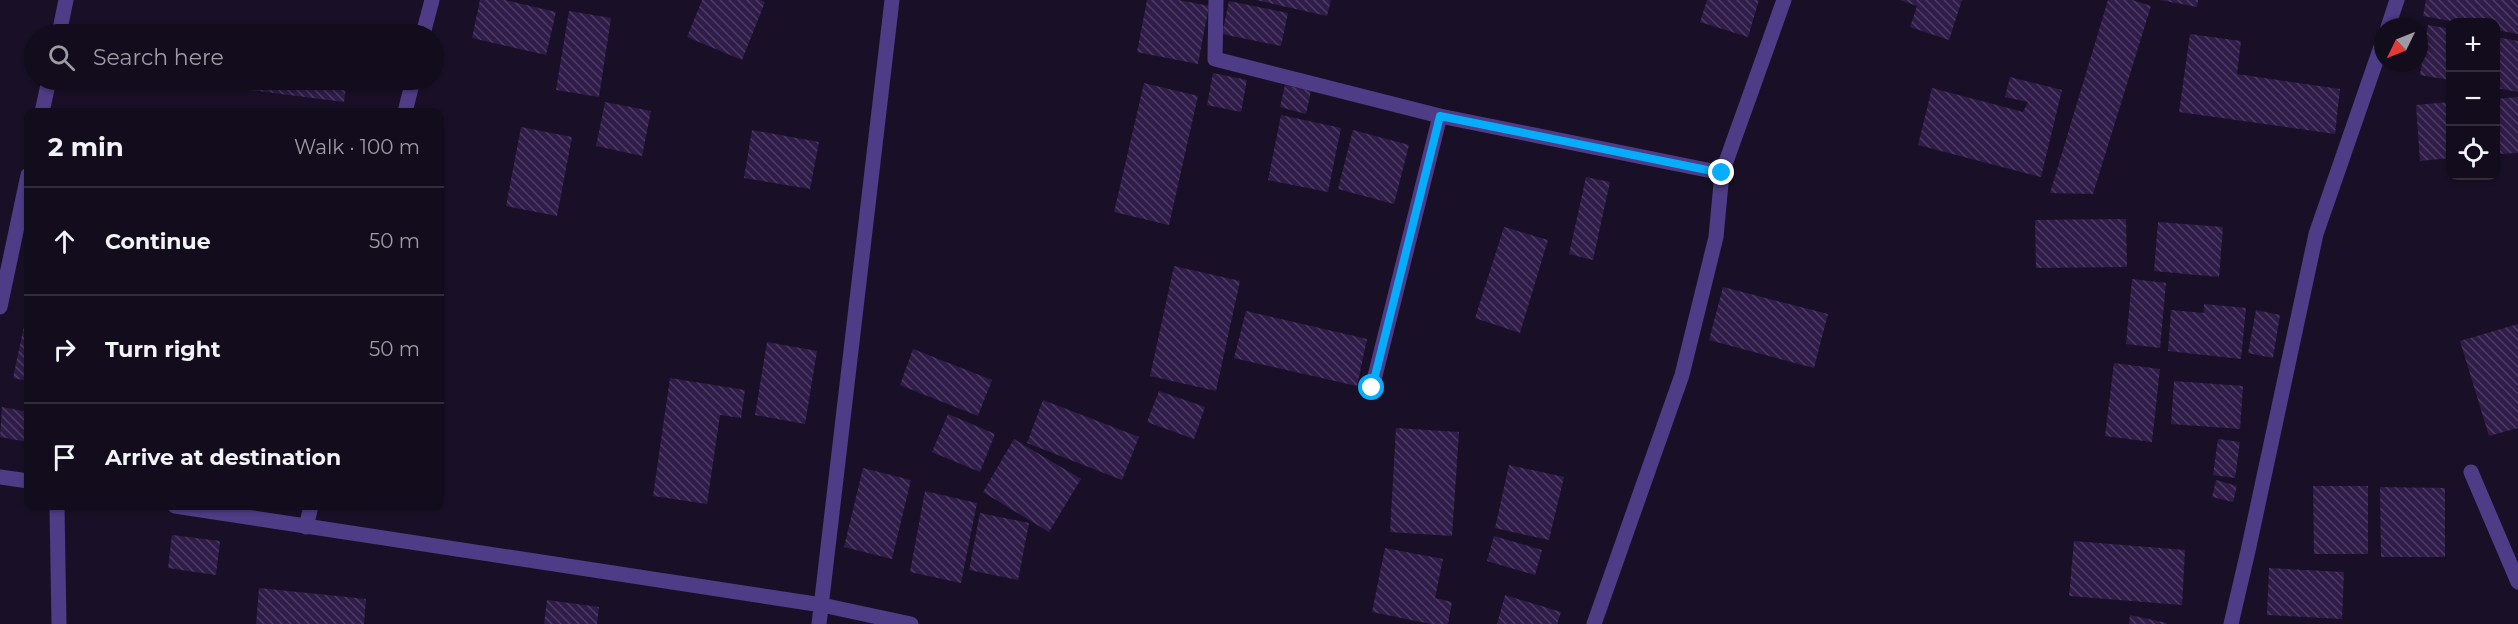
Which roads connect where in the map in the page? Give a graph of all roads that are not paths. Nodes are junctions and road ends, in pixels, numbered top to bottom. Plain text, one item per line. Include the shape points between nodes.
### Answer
1 (66, 0) edge
2 (432, 0) edge
3 (892, 0) edge
4 (1216, 0) edge
5 (1785, 0) edge
6 (2397, 0) edge
7 (2391, 18) edge
8 (61, 24) edge
9 (426, 24) edge
10 (2374, 67) edge
11 (47, 90) edge
12 (410, 90) edge
13 (43, 108) edge
14 (406, 108) edge
15 (1440, 116) junction
16 (1722, 173) junction
17 (24, 194) edge
18 (0, 307) edge
19 (1372, 388) dead end
20 (2470, 472) dead end
21 (0, 477) edge
22 (24, 481) edge
23 (57, 510) edge
24 (200, 510) edge
25 (310, 510) edge
26 (306, 527) junction
27 (2518, 582) edge
28 (822, 605) junction
29 (59, 624) edge
30 (819, 624) edge
31 (911, 624) edge
32 (1594, 624) edge
33 (2230, 624) edge

1 - 8 street
2 - 9 street
3 - 28 street
4 - 15 street via 1215,58
5 - 16 street
6 - 7 street
10 - 33 street via 2316,234
11 - 13 street
12 - 14 street
15 - 16 street
15 - 19 street
16 - 32 street via 1716,237 1682,375
17 - 18 street
20 - 27 street
21 - 22 street
23 - 29 street
24 - 26 street
25 - 26 street
26 - 28 street
28 - 30 street
28 - 31 street

